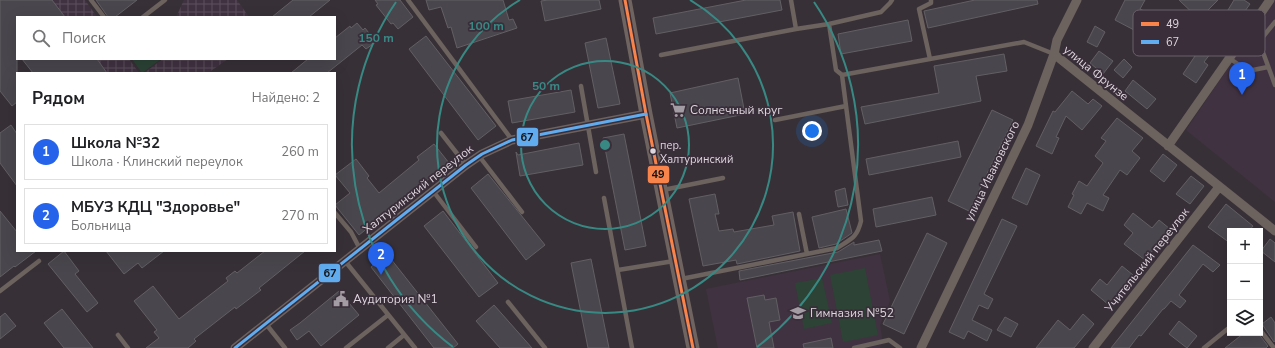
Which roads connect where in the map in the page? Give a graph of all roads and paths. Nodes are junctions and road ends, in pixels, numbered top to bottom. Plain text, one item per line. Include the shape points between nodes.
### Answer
1 (91, 0) edge
2 (165, 0) edge
3 (408, 0) edge
4 (625, 0) edge
5 (791, 0) edge
6 (892, 0) edge
7 (931, 0) edge
8 (1077, 0) edge
9 (1270, 0) edge
10 (1263, 10) edge
11 (103, 16) edge
12 (144, 16) edge
13 (1275, 22) edge
14 (829, 24) junction
15 (796, 28) junction
16 (1265, 34) edge
17 (1054, 54) junction
18 (661, 55) dead end
19 (1264, 56) edge
20 (1229, 58) joint
21 (930, 59) junction
22 (1268, 67) junction
23 (842, 75) junction
24 (1275, 85) edge
25 (581, 86) dead end
26 (846, 106) junction
27 (646, 114) junction
28 (775, 120) dead end
29 (587, 125) junction
30 (441, 133) dead end
31 (512, 140) junction
32 (1168, 146) junction
33 (479, 156) junction
34 (466, 165) junction
35 (596, 172) dead end
36 (723, 178) dead end
37 (1219, 187) junction
38 (661, 190) junction
39 (433, 191) junction
40 (604, 198) dead end
41 (522, 212) dead end
42 (336, 214) edge
43 (799, 214) dead end
44 (1275, 231) edge
45 (476, 247) dead end
46 (361, 249) junction
47 (807, 254) junction
48 (676, 260) junction
49 (39, 261) dead end
50 (345, 261) junction
51 (618, 270) junction
52 (679, 280) junction
53 (0, 291) edge
54 (508, 302) dead end
55 (388, 315) junction
56 (266, 324) junction
57 (1227, 329) edge
58 (1263, 334) edge
59 (118, 335) dead end
60 (404, 335) junction
61 (923, 347) edge
62 (128, 348) edge
63 (235, 348) edge
64 (285, 348) edge
65 (346, 348) edge
66 (388, 348) edge
67 (415, 348) edge
68 (545, 348) edge
69 (632, 348) edge
70 (693, 348) edge
71 (854, 348) edge
72 (900, 348) edge
73 (1093, 348) edge
74 (1204, 348) edge
75 (1274, 348) edge

1 - 11 lane
2 - 12 lane
3 - 31 lane
4 - 27 main road
5 - 15 lane
6 - 14 lane via 881,12
7 - 21 lane via 931,3 919,9
8 - 17 street, улица Ивановского via 1057,40
9 - 10 street
13 - 16 lane
14 - 15 lane
14 - 23 lane via 836,70
15 - 18 lane
17 - 21 lane, улица Фрунзе via 1024,42
17 - 32 street, улица Фрунзе
17 - 61 street, улица Ивановского via 1028,125
19 - 22 lane
20 - 22 lane via 1248,71
20 - 32 street
21 - 23 lane, улица Фрунзе
22 - 24 lane
23 - 26 lane
25 - 29 lane
26 - 28 lane
26 - 47 lane via 861,221 858,232 837,248
27 - 29 street, Халтуринский переулок
27 - 38 main road
29 - 31 street, Халтуринский переулок
29 - 35 lane
30 - 34 lane
31 - 33 street, Халтуринский переулок
32 - 37 street, улица Фрунзе
33 - 34 street, Халтуринский переулок
33 - 41 lane
34 - 39 street, Халтуринский переулок
36 - 38 lane
37 - 44 street, улица Фрунзе
37 - 73 street, Учительский переулок
38 - 48 main road
39 - 45 lane
39 - 46 street, Халтуринский переулок
40 - 51 lane
42 - 46 lane
43 - 47 lane
46 - 50 street, Халтуринский переулок
47 - 52 lane
48 - 51 lane
48 - 52 main road
49 - 53 lane
50 - 55 lane
50 - 56 street, Халтуринский переулок
51 - 69 lane
52 - 70 main road
54 - 68 lane
55 - 60 lane
55 - 65 lane
56 - 63 street, Халтуринский переулок
56 - 64 lane
57 - 74 lane
58 - 75 lane
59 - 62 lane
60 - 66 lane
60 - 67 lane
71 - 72 lane via 889,340

